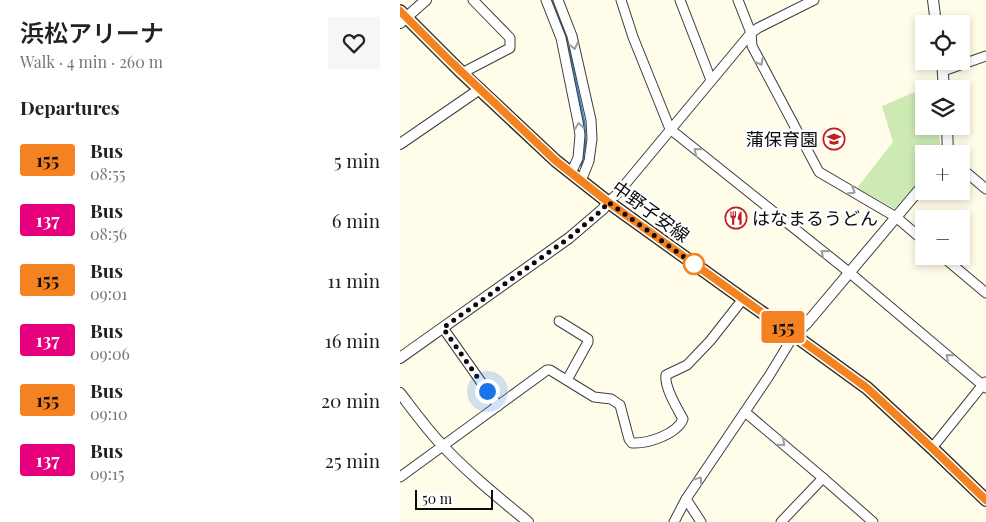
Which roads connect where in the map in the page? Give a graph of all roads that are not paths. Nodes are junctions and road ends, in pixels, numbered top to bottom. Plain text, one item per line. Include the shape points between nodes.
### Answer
1 (426, 0) edge
2 (473, 0) edge
3 (546, 0) edge
4 (558, 0) edge
5 (620, 0) edge
6 (680, 0) edge
7 (738, 0) edge
8 (814, 0) edge
9 (933, 0) edge
10 (935, 15) edge
11 (402, 17) edge
12 (751, 33) junction
13 (986, 56) edge
14 (970, 60) edge
15 (462, 73) junction
16 (711, 80) junction
17 (480, 89) junction
18 (670, 129) junction
19 (400, 144) edge
20 (571, 173) junction
21 (970, 176) edge
22 (581, 181) junction
23 (986, 189) edge
24 (915, 195) edge
25 (608, 202) junction
26 (896, 217) junction
27 (915, 233) edge
28 (953, 265) edge
29 (850, 273) junction
30 (986, 293) edge
31 (743, 299) junction
32 (559, 321) dead end
33 (443, 328) junction
34 (794, 335) junction
35 (400, 358) edge
36 (567, 380) junction
37 (985, 385) edge
38 (400, 393) edge
39 (498, 406) junction
40 (745, 412) junction
41 (443, 446) junction
42 (932, 448) junction
43 (400, 477) edge
44 (823, 478) junction
45 (686, 499) junction
46 (986, 500) edge
47 (528, 522) edge
48 (674, 522) edge
49 (701, 522) edge
50 (782, 522) edge
51 (873, 522) edge

1 - 11 street
2 - 15 street via 510,38 510,48
20 -> 3 street via 578,158 580,134 561,38
4 -> 22 street via 572,36 591,120 589,161
5 - 18 street
6 - 16 street
7 - 12 street
8 - 12 street
9 - 10 street
11 - 15 main road, 中野子安線
12 - 16 street
12 -> 26 street via 752,46 819,172
13 - 14 street
15 - 17 main road, 中野子安線
16 - 18 street
17 - 19 street
17 - 20 main road, 中野子安線
18 - 25 street
29 -> 18 street
20 - 22 main road, 中野子安線
21 - 23 street
22 - 25 main road, 中野子安線
24 - 26 street
25 - 31 main road, 中野子安線
25 - 33 street via 569,238
26 - 27 street
26 - 29 street
28 - 30 street
29 - 34 street
37 -> 29 street
31 - 34 main road, 中野子安線
31 - 36 street via 687,365 666,375 665,380 682,419 679,426 657,439 632,443 620,405 611,398 594,397
32 - 36 street via 588,339
33 - 35 street
33 - 39 street
34 - 40 street
34 - 42 main road, 中野子安線 via 867,388
36 - 39 street via 547,370
37 - 42 street
38 - 41 street
39 - 41 street
40 -> 44 street
45 -> 40 street
41 - 43 street
41 - 47 street
42 - 46 main road, 中野子安線
44 - 50 street
44 - 51 street
45 - 48 street
45 - 49 street

